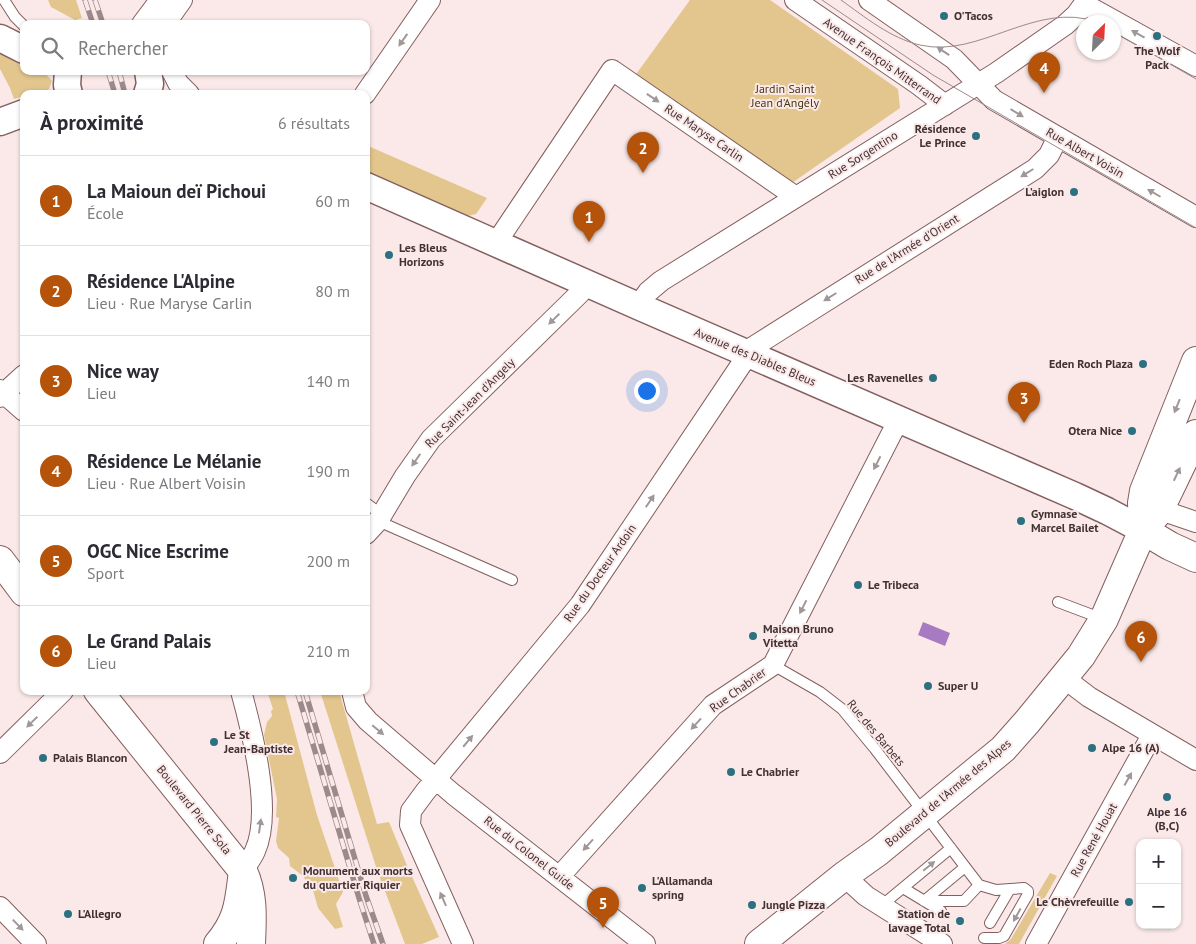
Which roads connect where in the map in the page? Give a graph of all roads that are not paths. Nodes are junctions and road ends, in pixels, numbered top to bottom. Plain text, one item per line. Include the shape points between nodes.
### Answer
1 (4, 0) edge
2 (182, 0) edge
3 (430, 0) edge
4 (795, 0) edge
5 (870, 0) edge
6 (1086, 2) edge
7 (163, 11) edge
8 (148, 20) edge
9 (20, 22) edge
10 (0, 38) edge
11 (20, 48) edge
12 (1196, 66) edge
13 (174, 75) edge
14 (979, 84) junction
15 (184, 90) edge
16 (369, 90) edge
17 (945, 105) junction
18 (20, 114) edge
19 (0, 122) edge
20 (1058, 137) junction
21 (370, 188) edge
22 (796, 197) junction
23 (1196, 217) edge
24 (496, 243) junction
25 (585, 283) junction
26 (638, 306) junction
27 (748, 354) junction
28 (1196, 361) edge
29 (20, 378) edge
30 (1, 394) edge
31 (20, 408) edge
32 (899, 419) junction
33 (1196, 434) edge
34 (1148, 515) junction
35 (373, 518) edge
36 (1196, 522) edge
37 (1196, 558) edge
38 (0, 560) edge
39 (512, 580) dead end
40 (20, 587) edge
41 (1058, 602) dead end
42 (1104, 619) junction
43 (773, 665) junction
44 (1064, 678) junction
45 (59, 695) edge
46 (101, 695) edge
47 (242, 695) edge
48 (353, 695) edge
49 (1152, 735) junction
50 (0, 753) edge
51 (1196, 760) edge
52 (436, 779) junction
53 (924, 813) junction
54 (951, 848) junction
55 (965, 867) junction
56 (243, 871) junction
57 (844, 876) junction
58 (559, 877) junction
59 (979, 884) junction
60 (903, 888) junction
61 (1010, 888) junction
62 (924, 901) junction
63 (881, 906) junction
64 (0, 907) edge
65 (941, 911) dead end
66 (990, 923) dead end
67 (984, 938) dead end
68 (36, 944) edge
69 (218, 944) edge
70 (251, 944) edge
71 (463, 944) edge
72 (645, 944) edge
73 (758, 944) edge
74 (942, 944) edge
75 (1036, 944) edge

1 - 9 lane
2 - 7 street
3 -> 16 street
4 - 17 street, Avenue François Mitterrand
14 -> 5 street via 954,58
12 -> 6 street
6 - 14 street, Rue Sorgentino via 1065,25
7 - 8 street
10 - 11 street
13 - 15 street
14 - 17 street, Rue Sorgentino
14 -> 20 street, Rue Albert Voisin via 994,100
17 - 22 street, Rue Sorgentino
18 - 19 street
23 -> 20 street, Rue Albert Voisin
20 -> 27 street, Rue de l'Armée d'Orient via 1049,155 1035,169 762,340
21 - 24 street, Avenue des Diables Bleus
24 -> 22 street, Rue Maryse Carlin via 612,70
22 - 26 street, Rue Sorgentino via 660,281
24 - 25 street, Avenue des Diables Bleus
25 - 26 street, Avenue des Diables Bleus
25 -> 35 street, Rue Saint-Jean d'Angely via 580,293 431,439
26 - 27 street, Avenue des Diables Bleus
27 - 32 street, Avenue des Diables Bleus
52 -> 27 street, Rue du Docteur Ardoin via 580,605
28 -> 34 main road via 1144,491
29 - 30 street
30 - 31 street
32 - 34 street, Avenue des Diables Bleus via 1107,511
32 -> 43 street, Rue Chabrier
34 -> 33 main road
34 - 36 street
34 - 37 main road via 1170,546
34 - 42 main road, Boulevard de l'Armée des Alpes
35 - 39 lane
38 - 40 main road
41 - 42 lane
42 - 44 main road, Boulevard de l'Armée des Alpes
43 - 53 lane, Rue des Barbets via 820,692 842,709
43 -> 58 street, Rue Chabrier via 713,705
44 - 49 street
44 - 53 main road, Boulevard de l'Armée des Alpes via 1003,749
45 -> 50 street
46 - 56 main road, Boulevard Pierre Sola
56 -> 47 street via 256,850 262,817 261,791
48 -> 52 street, Rue du Colonel Guide via 356,707 368,721
49 - 51 street
75 -> 49 street, Rue René Houat
52 - 58 street, Rue du Colonel Guide
71 -> 52 street, Rue du Docteur Ardoin via 410,825 412,811
53 - 54 lane, Rue des Barbets
53 - 57 main road, Boulevard de l'Armée des Alpes
54 - 55 lane, Rue des Barbets
60 -> 54 lane
55 - 59 lane, Rue des Barbets
55 - 62 lane
56 - 69 main road via 235,919
56 - 70 main road, Boulevard Pierre Sola via 250,885
57 - 63 street
57 - 73 main road, Boulevard de l'Armée des Alpes
58 - 72 street, Rue du Colonel Guide
59 - 61 lane via 996,890
59 - 62 lane via 964,901
60 - 62 lane
60 - 63 lane
61 - 66 lane
61 -> 67 lane via 1024,888 1028,894 1004,936
62 - 65 lane
63 - 74 street
64 -> 68 street

